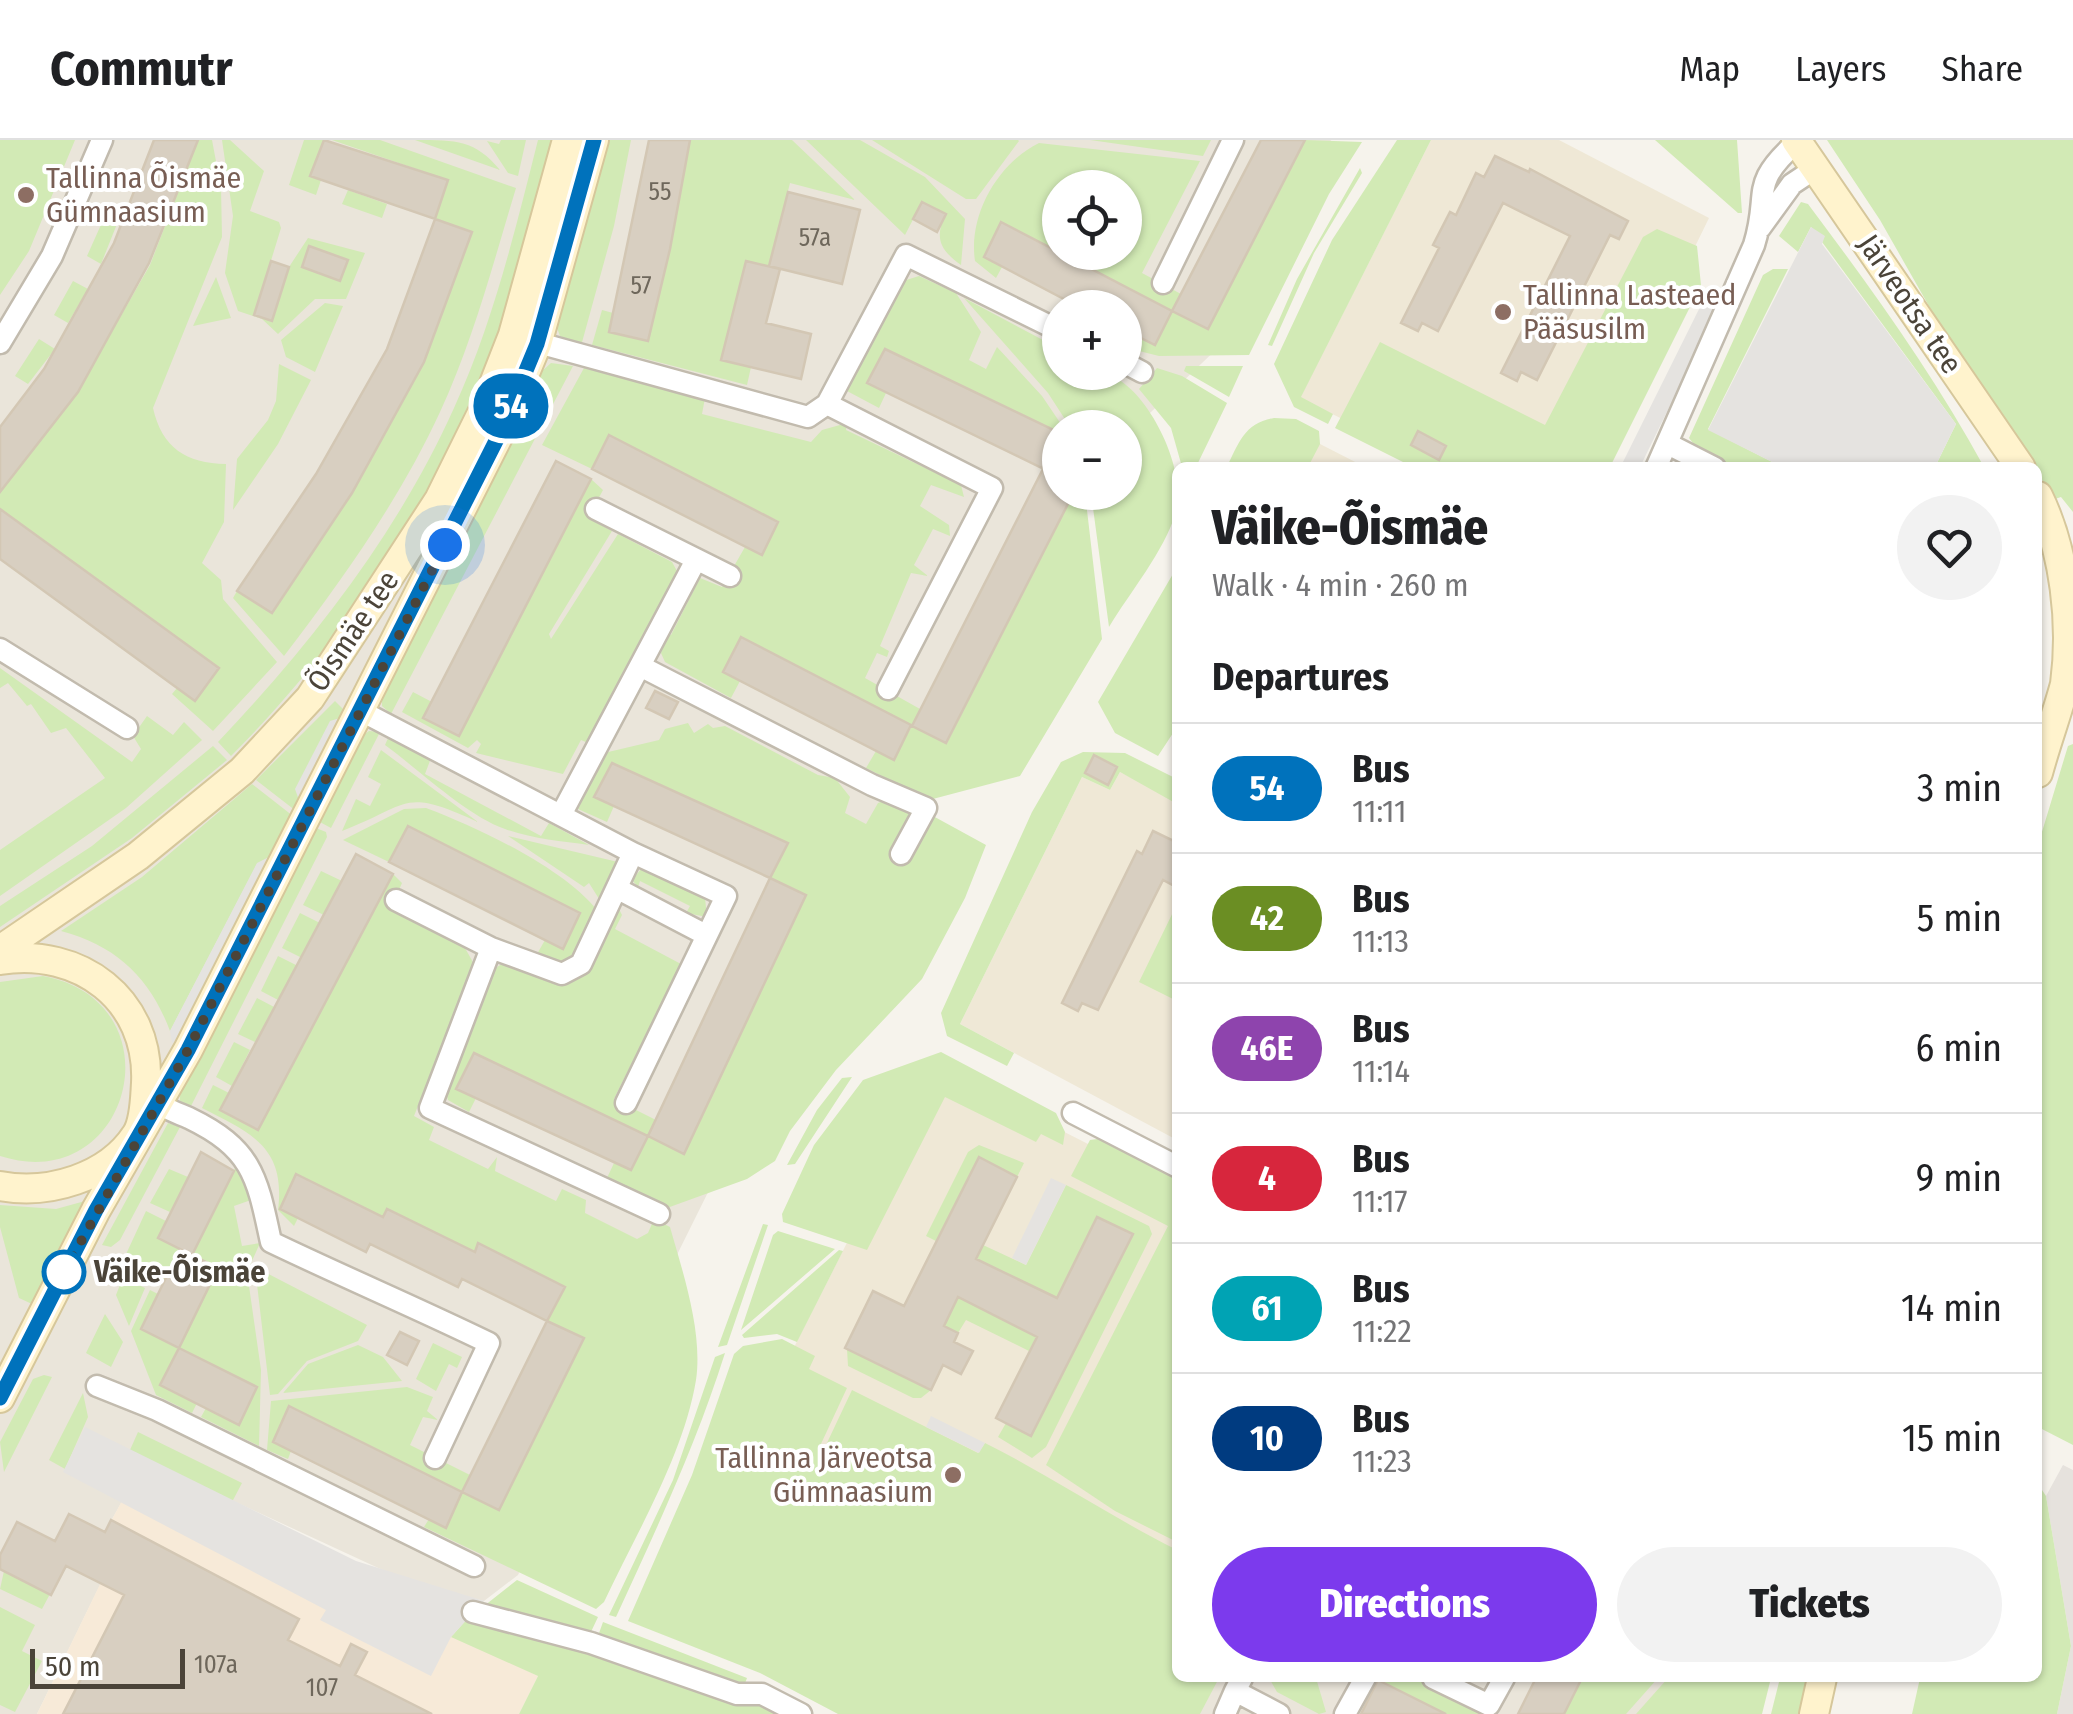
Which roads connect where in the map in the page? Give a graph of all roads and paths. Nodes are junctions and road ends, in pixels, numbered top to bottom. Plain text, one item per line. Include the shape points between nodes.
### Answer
1 (102, 140) edge
2 (567, 140) edge
3 (594, 140) edge
4 (1234, 140) edge
5 (1797, 140) edge
6 (1816, 168) junction
7 (1760, 228) junction
8 (1163, 283) dead end
9 (1042, 322) edge
10 (525, 340) junction
11 (0, 343) edge
12 (827, 404) junction
13 (1668, 444) junction
14 (1659, 462) edge
15 (1703, 462) edge
16 (2017, 462) edge
17 (439, 500) junction
18 (2042, 506) edge
19 (596, 509) dead end
20 (696, 560) junction
21 (730, 576) dead end
22 (2071, 602) edge
23 (0, 649) edge
24 (640, 666) junction
25 (2070, 682) edge
26 (888, 690) dead end
27 (310, 698) junction
28 (357, 709) junction
29 (128, 728) dead end
30 (2042, 762) edge
31 (562, 813) junction
32 (633, 854) junction
33 (901, 854) dead end
34 (618, 890) junction
35 (396, 900) dead end
36 (706, 935) junction
37 (492, 948) junction
38 (0, 950) edge
39 (0, 960) edge
40 (152, 1096) junction
41 (626, 1103) dead end
42 (1073, 1113) dead end
43 (138, 1134) junction
44 (1172, 1164) edge
45 (0, 1186) edge
46 (658, 1214) dead end
47 (97, 1386) dead end
48 (0, 1398) edge
49 (436, 1458) dead end
50 (474, 1566) dead end
51 (472, 1612) dead end
52 (1364, 1682) edge
53 (1440, 1682) edge
54 (1502, 1682) edge
55 (1821, 1682) edge
56 (1239, 1684) edge
57 (801, 1714) edge
58 (1225, 1714) edge
59 (1280, 1714) edge
60 (1346, 1714) edge
61 (1814, 1714) edge

1 - 11 street via 52,256
2 - 10 main road, Õismäe tee
3 - 10 main road, Õismäe tee
4 - 8 street
5 - 6 main road, Järveotsa tee
5 - 7 street via 1771,164 1760,188
6 - 7 street via 1792,184
6 - 16 main road, Järveotsa tee
7 - 13 street
9 - 12 street via 906,254
10 - 12 street via 808,417
10 - 17 main road, Õismäe tee
10 - 28 main road, Õismäe tee via 501,431
12 - 26 street via 992,488
13 - 14 street
13 - 15 street
17 - 27 main road, Õismäe tee
17 - 28 main road via 430,544 353,697
18 - 22 main road
19 - 20 street
20 - 21 street
20 - 24 street
22 - 25 main road
23 - 29 street
24 - 31 street
24 - 33 street via 926,808
25 - 30 main road
27 - 28 main road via 332,693
27 - 38 main road, Õismäe tee via 227,783 138,856
28 - 31 street
28 - 40 main road, Õismäe tee
31 - 32 street
32 - 34 street
32 - 36 street via 726,896
34 - 36 street
34 - 37 street via 581,964 562,974
35 - 37 street
36 - 41 street
37 - 46 street via 430,1108
39 - 40 main road via 50,958 109,987 139,1033
40 - 43 main road
40 - 49 street via 241,1151 257,1182 272,1242 489,1344
42 - 44 street
43 - 45 main road via 72,1182 46,1189
43 - 48 main road
47 - 50 street
51 - 57 street via 591,1643 738,1694 762,1694
52 - 60 street
53 - 54 street via 1489,1706
55 - 61 main road
56 - 58 street
56 - 59 street

